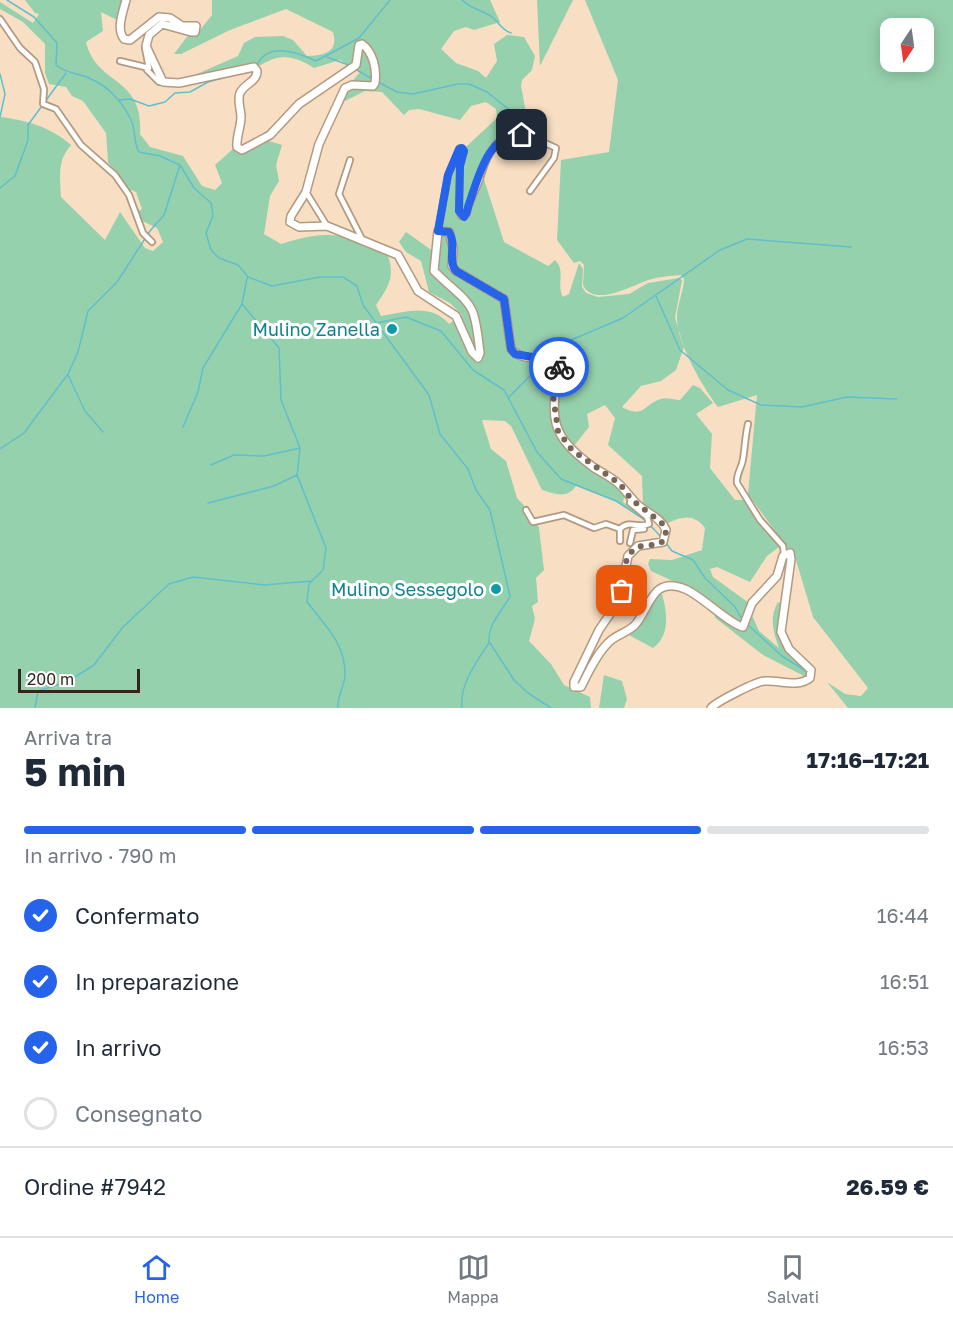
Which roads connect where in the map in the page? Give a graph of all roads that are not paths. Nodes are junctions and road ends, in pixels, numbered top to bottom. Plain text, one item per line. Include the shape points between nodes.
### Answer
1 (126, 0) edge
2 (0, 19) edge
3 (146, 46) junction
4 (120, 62) dead end
5 (147, 70) dead end
6 (161, 79) junction
7 (350, 160) dead end
8 (530, 191) dead end
9 (306, 192) junction
10 (327, 226) junction
11 (438, 231) junction
12 (148, 238) dead end
13 (366, 243) junction
14 (748, 424) dead end
15 (631, 499) junction
16 (526, 510) dead end
17 (647, 526) junction
18 (620, 529) junction
19 (620, 541) dead end
20 (630, 543) dead end
21 (784, 554) junction
22 (711, 708) edge

1 - 3 street via 120,26 124,39 130,40 159,17 170,18 182,26 196,26 195,32 191,32 162,24 149,35
2 - 12 street via 20,48 36,62 44,105 56,109 81,145 115,175
3 - 4 street via 149,68
3 - 6 street
5 - 6 street via 159,82
6 - 9 street via 179,83 256,69 255,78 239,98 241,124 236,142 242,150 270,135 299,104 356,66 358,45 362,44 373,56 375,81 373,86 345,88 319,144
7 - 13 street via 339,194 358,235
8 - 11 street via 554,158 556,148 522,135 508,136 490,152 467,214 461,216 460,166 464,151 460,148 448,175
9 - 10 street
9 - 10 street via 290,222 298,227
10 - 13 street
11 - 13 street via 434,271 472,306 477,323 478,358 456,316 418,291 398,255
11 - 15 street via 452,236 452,266 456,271 504,299 511,349 521,357 547,359 559,367 553,395 558,431 572,450 620,484
14 - 21 street via 737,483 783,546
15 - 17 street via 631,504 648,518
15 - 21 street via 663,524 666,536 660,544 635,548 628,556 619,601 594,638 574,681 576,688 608,644 632,628 653,594 666,587 684,589 736,625 745,626 749,609 772,583
16 - 18 street via 533,522 564,515 594,528 605,524
17 - 18 street via 632,523
17 - 20 street via 633,530
18 - 19 street
21 - 22 street via 790,553 791,559 782,632 789,650 811,670 810,678 797,683 758,682

